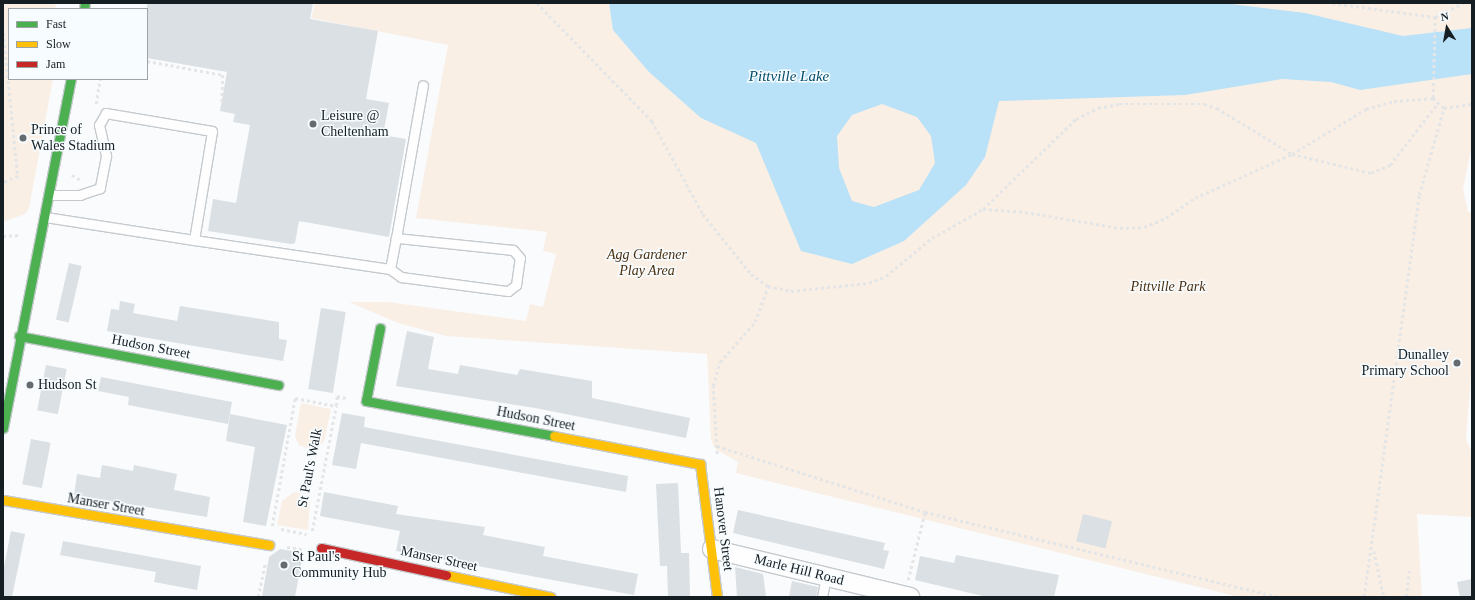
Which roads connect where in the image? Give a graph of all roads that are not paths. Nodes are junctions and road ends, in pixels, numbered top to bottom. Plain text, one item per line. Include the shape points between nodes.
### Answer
1 (71, 80) edge
2 (423, 84) dead end
3 (49, 195) junction
4 (45, 217) junction
5 (396, 238) junction
6 (194, 240) junction
7 (390, 269) junction
8 (380, 328) dead end
9 (19, 336) junction
10 (278, 385) road end
11 (3, 428) edge
12 (700, 464) joint
13 (3, 500) edge
14 (269, 545) road end
15 (321, 548) road end
16 (712, 549) junction
17 (826, 576) junction
18 (903, 596) edge
19 (551, 597) edge
20 (717, 597) edge
21 (822, 597) edge

1 - 3 street
2 - 5 lane
3 - 4 street
3 - 6 lane via 80,195 100,188 106,156 99,125 106,113 212,131
4 - 6 lane
4 - 9 street
5 - 7 lane
5 - 7 lane via 513,250 520,258 516,285 508,291 401,277
6 - 7 lane
8 - 12 street, Hudson Street via 366,401
9 - 10 street, Hudson Street
9 - 11 street
12 - 16 street, Hanover Street
13 - 14 street, Manser Street via 205,537
15 - 19 street, Manser Street
16 - 17 street, Marle Hill Road
16 - 20 street, Hanover Street
17 - 18 street, Marle Hill Road
17 - 21 lane

